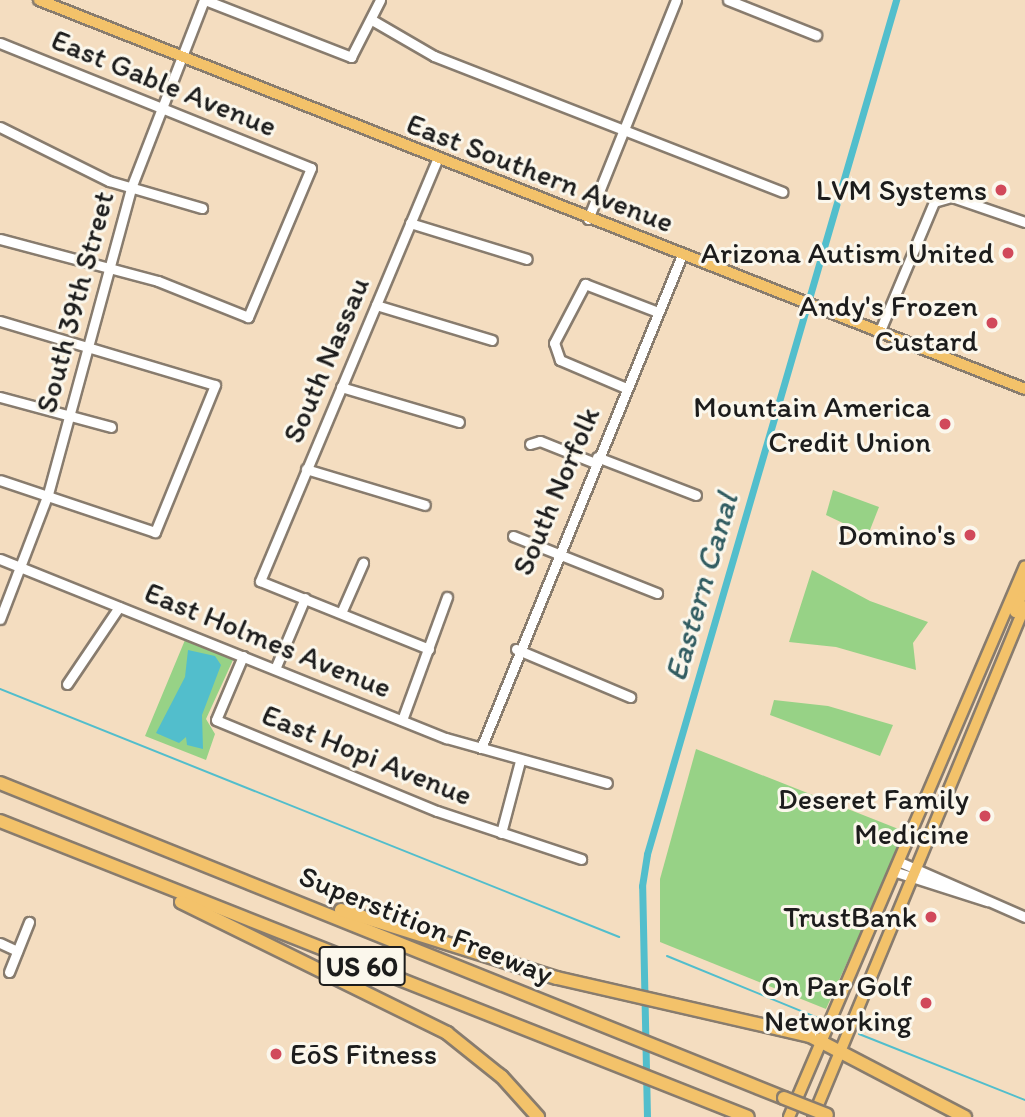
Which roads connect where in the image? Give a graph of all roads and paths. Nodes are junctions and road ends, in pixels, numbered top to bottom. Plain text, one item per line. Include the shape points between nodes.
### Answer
1 (39, 0) edge
2 (204, 0) edge
3 (380, 0) edge
4 (676, 0) edge
5 (728, 0) edge
6 (372, 20) junction
7 (816, 35) dead end
8 (0, 43) edge
9 (181, 57) junction
10 (161, 108) junction
11 (0, 127) edge
12 (623, 130) junction
13 (437, 160) junction
14 (131, 188) junction
15 (782, 191) dead end
16 (202, 208) dead end
17 (588, 219) junction
18 (1025, 222) edge
19 (410, 223) junction
20 (0, 239) edge
21 (682, 255) junction
22 (527, 259) dead end
23 (109, 268) junction
24 (376, 305) junction
25 (658, 312) junction
26 (0, 321) edge
27 (879, 333) junction
28 (492, 340) dead end
29 (88, 345) junction
30 (341, 387) junction
31 (626, 388) junction
32 (1025, 389) edge
33 (0, 397) edge
34 (69, 415) junction
35 (459, 422) dead end
36 (111, 427) dead end
37 (530, 444) dead end
38 (596, 460) junction
39 (306, 469) junction
40 (0, 480) edge
41 (48, 494) junction
42 (696, 495) dead end
43 (425, 505) dead end
44 (513, 536) dead end
45 (556, 554) junction
46 (0, 559) edge
47 (363, 563) dead end
48 (21, 567) junction
49 (1023, 571) edge
50 (657, 593) dead end
51 (447, 597) dead end
52 (304, 598) junction
53 (1025, 606) edge
54 (119, 607) junction
55 (341, 613) junction
56 (0, 619) edge
57 (429, 649) junction
58 (516, 649) junction
59 (1007, 649) junction
60 (243, 656) junction
61 (275, 669) junction
62 (67, 684) dead end
63 (630, 696) dead end
64 (402, 720) junction
65 (481, 748) junction
66 (520, 761) junction
67 (0, 783) edge
68 (607, 783) dead end
69 (0, 821) edge
70 (501, 833) junction
71 (581, 859) dead end
72 (95, 860) junction
73 (898, 867) junction
74 (911, 872) junction
75 (306, 904) junction
76 (1025, 917) edge
77 (29, 922) dead end
78 (0, 943) edge
79 (17, 951) junction
80 (9, 972) dead end
81 (821, 1041) junction
82 (842, 1049) junction
83 (830, 1116) edge
84 (538, 1117) edge
85 (748, 1117) edge
86 (789, 1117) edge
87 (813, 1117) edge
88 (965, 1117) edge

1 - 9 main road, East Southern Avenue
2 - 6 street via 355,56
2 - 9 street, South 39th Street
3 - 6 street
4 - 12 street
5 - 7 street
6 - 12 street via 434,56
8 - 10 street, East Gable Avenue
9 - 10 street, South 39th Street
9 - 13 main road, East Southern Avenue
10 - 14 street, South 39th Street
10 - 23 street, East Gable Avenue via 311,168 248,317
11 - 14 street
12 - 15 street
12 - 17 street
13 - 17 main road, East Southern Avenue
13 - 19 street, South Nassau
14 - 16 street
14 - 23 street, South 39th Street
17 - 21 main road, East Southern Avenue
18 - 27 street via 940,198 929,208
19 - 22 street
19 - 24 street, South Nassau
20 - 23 street
21 - 25 street, South Norfolk
21 - 27 main road, East Southern Avenue
23 - 29 street, South 39th Street
24 - 28 street
24 - 30 street, South Nassau
25 - 31 street, South Norfolk
25 - 31 street via 585,284 576,291 553,352
26 - 29 street
27 - 32 main road, East Southern Avenue
29 - 34 street, South 39th Street
29 - 41 street via 215,385 155,532
30 - 35 street
30 - 39 street, South Nassau
31 - 38 street, South Norfolk
33 - 34 street
34 - 36 street
34 - 41 street, South 39th Street
37 - 38 street via 540,441
38 - 42 street
38 - 45 street, South Norfolk
39 - 43 street
39 - 52 street, South Nassau via 260,580
40 - 41 street
41 - 48 street, South 39th Street
44 - 45 street
45 - 50 street
45 - 58 street, South Norfolk
46 - 48 street, East Holmes Avenue
47 - 55 street
48 - 54 street, East Holmes Avenue
48 - 56 street, South 39th Street
49 - 59 main road via 1024,588
49 - 73 main road
51 - 57 street
52 - 55 street
52 - 61 street
53 - 59 main road
54 - 60 street, East Holmes Avenue
54 - 62 street
55 - 57 street
57 - 64 street
58 - 63 street
58 - 65 street, South Norfolk
59 - 74 main road
60 - 61 street, East Holmes Avenue
60 - 70 street, East Hopi Avenue via 216,720
61 - 64 street, East Holmes Avenue
64 - 65 street, East Holmes Avenue
65 - 66 street, East Holmes Avenue
66 - 68 street, East Holmes Avenue
66 - 70 street
67 - 75 highway, Superstition Freeway / US 60
69 - 72 highway
70 - 71 street, East Hopi Avenue
72 - 84 highway via 430,1023 485,1062
72 - 85 highway, Superstition Freeway / US 60
73 - 74 street
73 - 81 main road
74 - 76 street
74 - 82 main road
75 - 81 highway via 611,991
75 - 83 highway, Superstition Freeway / US 60, bridge
77 - 79 street
78 - 79 street
79 - 80 street
81 - 82 highway
81 - 86 main road
82 - 87 main road
82 - 88 highway

